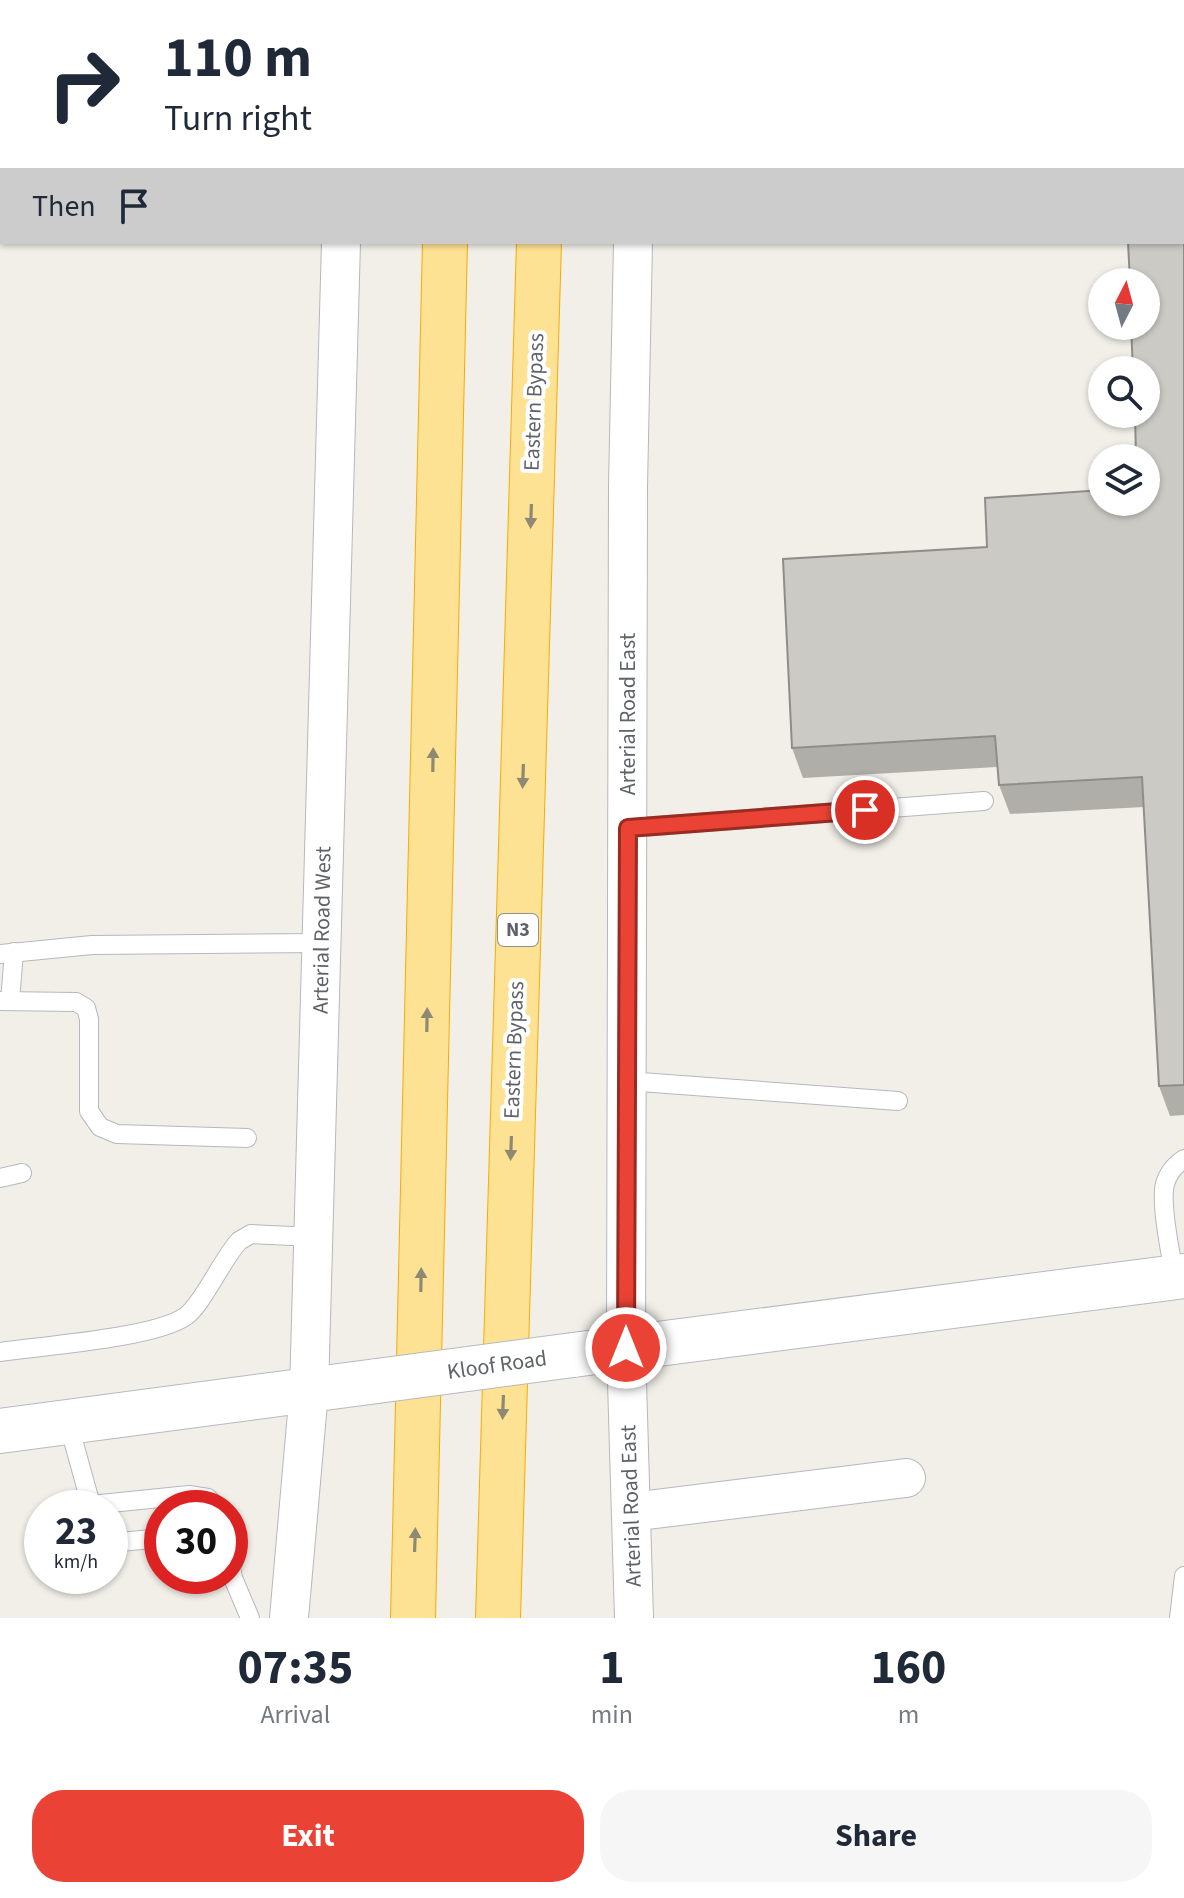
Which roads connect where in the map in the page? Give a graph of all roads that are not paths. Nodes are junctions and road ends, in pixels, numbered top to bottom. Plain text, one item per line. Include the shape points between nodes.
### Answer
1 (341, 244) edge
2 (445, 244) edge
3 (539, 244) edge
4 (633, 244) edge
5 (984, 801) dead end
6 (628, 828) junction
7 (323, 943) junction
8 (7, 953) edge
9 (5, 1001) edge
10 (627, 1081) junction
11 (898, 1101) dead end
12 (247, 1138) dead end
13 (1184, 1159) edge
14 (22, 1173) dead end
15 (0, 1178) edge
16 (314, 1237) junction
17 (1181, 1283) edge
18 (626, 1348) junction
19 (0, 1352) edge
20 (309, 1391) junction
21 (68, 1422) junction
22 (0, 1431) edge
23 (906, 1478) dead end
24 (501, 1489) junction
25 (87, 1490) edge
26 (631, 1512) junction
27 (1184, 1576) edge
28 (240, 1594) edge
29 (250, 1618) edge
30 (289, 1618) edge
31 (413, 1618) edge
32 (498, 1618) edge
33 (512, 1618) edge
34 (634, 1618) edge
35 (1179, 1618) edge

1 - 7 street, Arterial Road West
31 -> 2 highway
3 -> 24 highway, Eastern Bypass / N3
4 - 6 street, Arterial Road East
5 - 6 lane
6 - 10 street, Arterial Road East
7 - 8 lane via 92,945
7 - 16 street, Arterial Road West
8 - 9 lane
9 - 12 lane via 76,1002 86,1008 89,1111 100,1127 117,1134
10 - 11 lane
10 - 18 street, Arterial Road East
13 - 17 lane via 1168,1174 1163,1201
14 - 15 lane
16 - 19 lane via 251,1234 239,1241 188,1315 166,1326
16 - 20 street, Arterial Road West
17 - 18 main road, Kloof Road
18 - 20 main road, Kloof Road, bridge
18 - 26 street, Arterial Road East
20 - 21 main road, Kloof Road
20 - 30 street, Arterial Road West
21 - 22 main road, Kloof Road
21 - 25 lane
23 - 26 street
24 - 32 highway, Eastern Bypass / N3
24 - 33 highway
26 - 34 street, Arterial Road East
27 - 35 lane
28 - 29 lane

